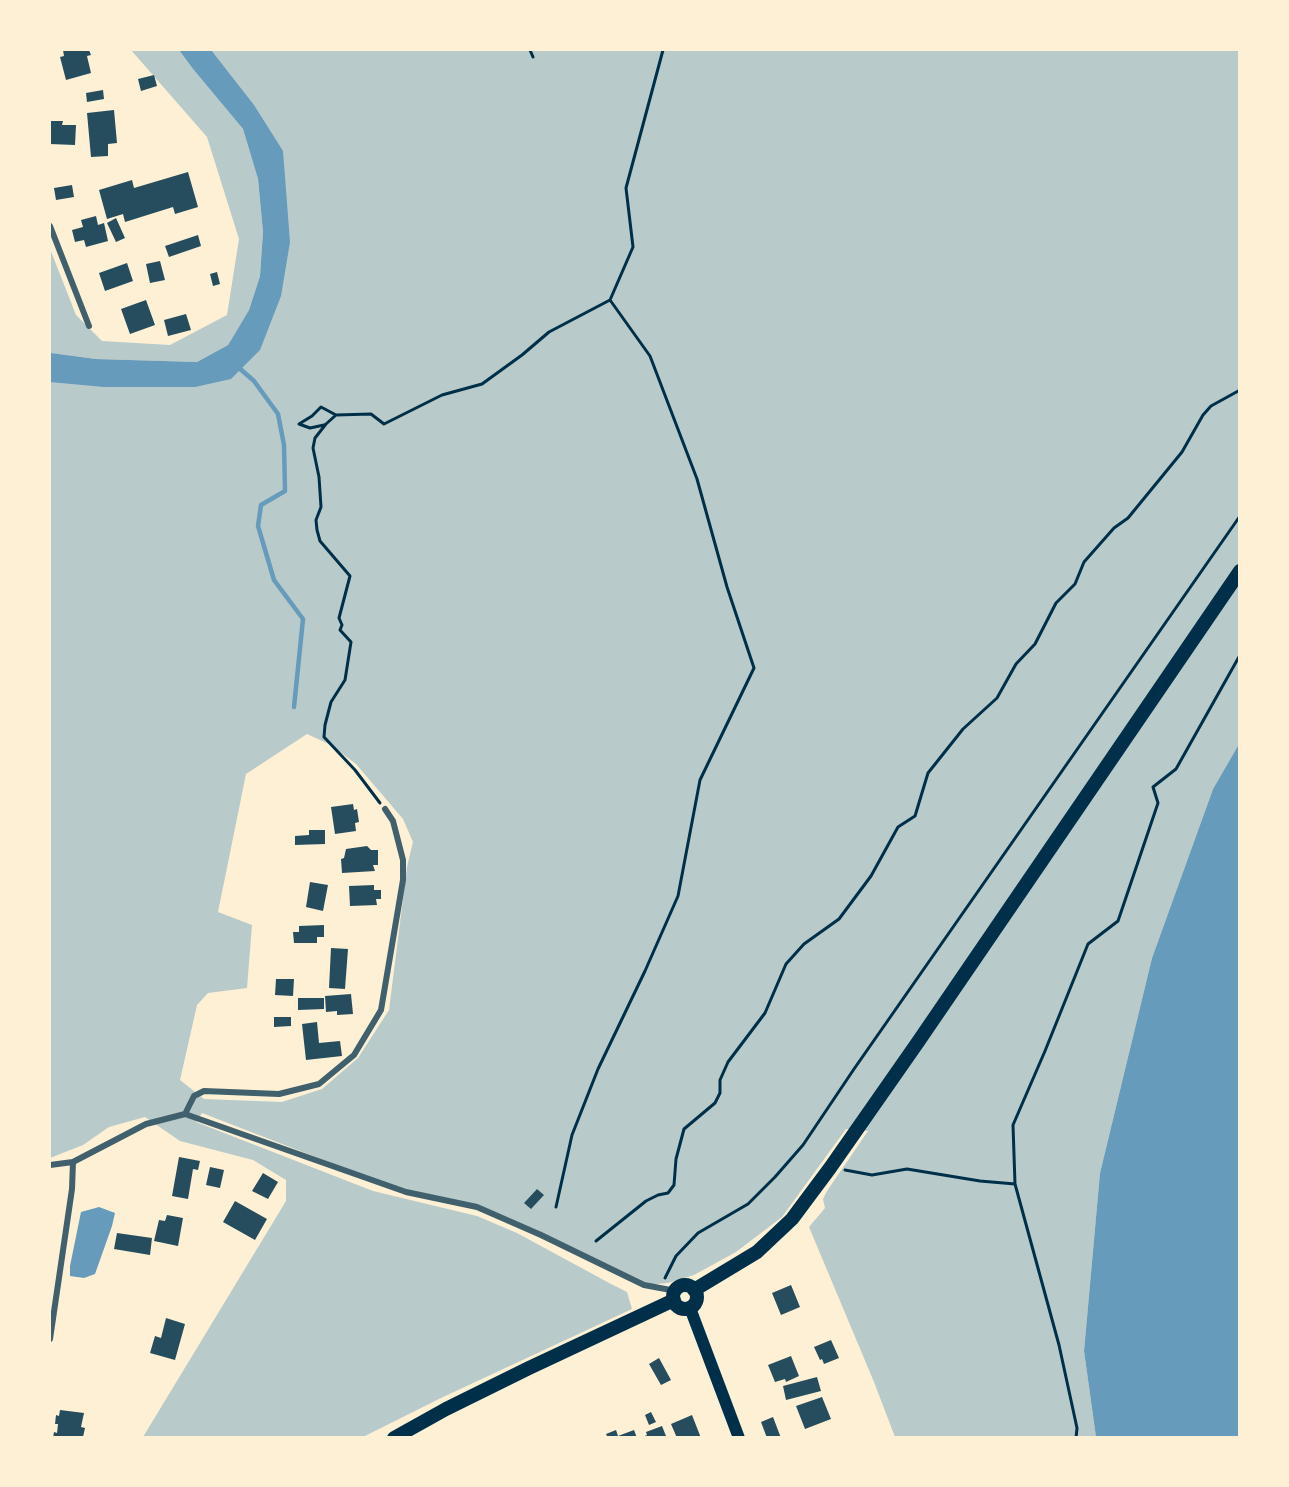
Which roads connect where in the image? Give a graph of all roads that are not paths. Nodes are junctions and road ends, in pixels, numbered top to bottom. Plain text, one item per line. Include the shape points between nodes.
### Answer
1 (50, 226) edge
2 (89, 326) dead end
3 (1239, 571) edge
4 (385, 809) road end
5 (185, 1114) junction
6 (73, 1162) junction
7 (50, 1165) edge
8 (694, 1290) junction
9 (675, 1295) junction
10 (690, 1308) junction
11 (50, 1339) edge
12 (394, 1437) edge
13 (739, 1437) edge

1 - 2 street
3 - 8 main road via 792,1219 757,1252
4 - 5 street via 393,821 403,860 403,880 381,1010 354,1055 319,1084 279,1095 204,1091 194,1096
5 - 6 street via 146,1124
5 - 9 street via 406,1192 477,1207 644,1285
6 - 7 street
6 - 11 street
8 - 9 main road via 683,1286
8 - 10 main road via 696,1302
9 - 10 main road via 680,1308
9 - 12 main road
10 - 13 main road

